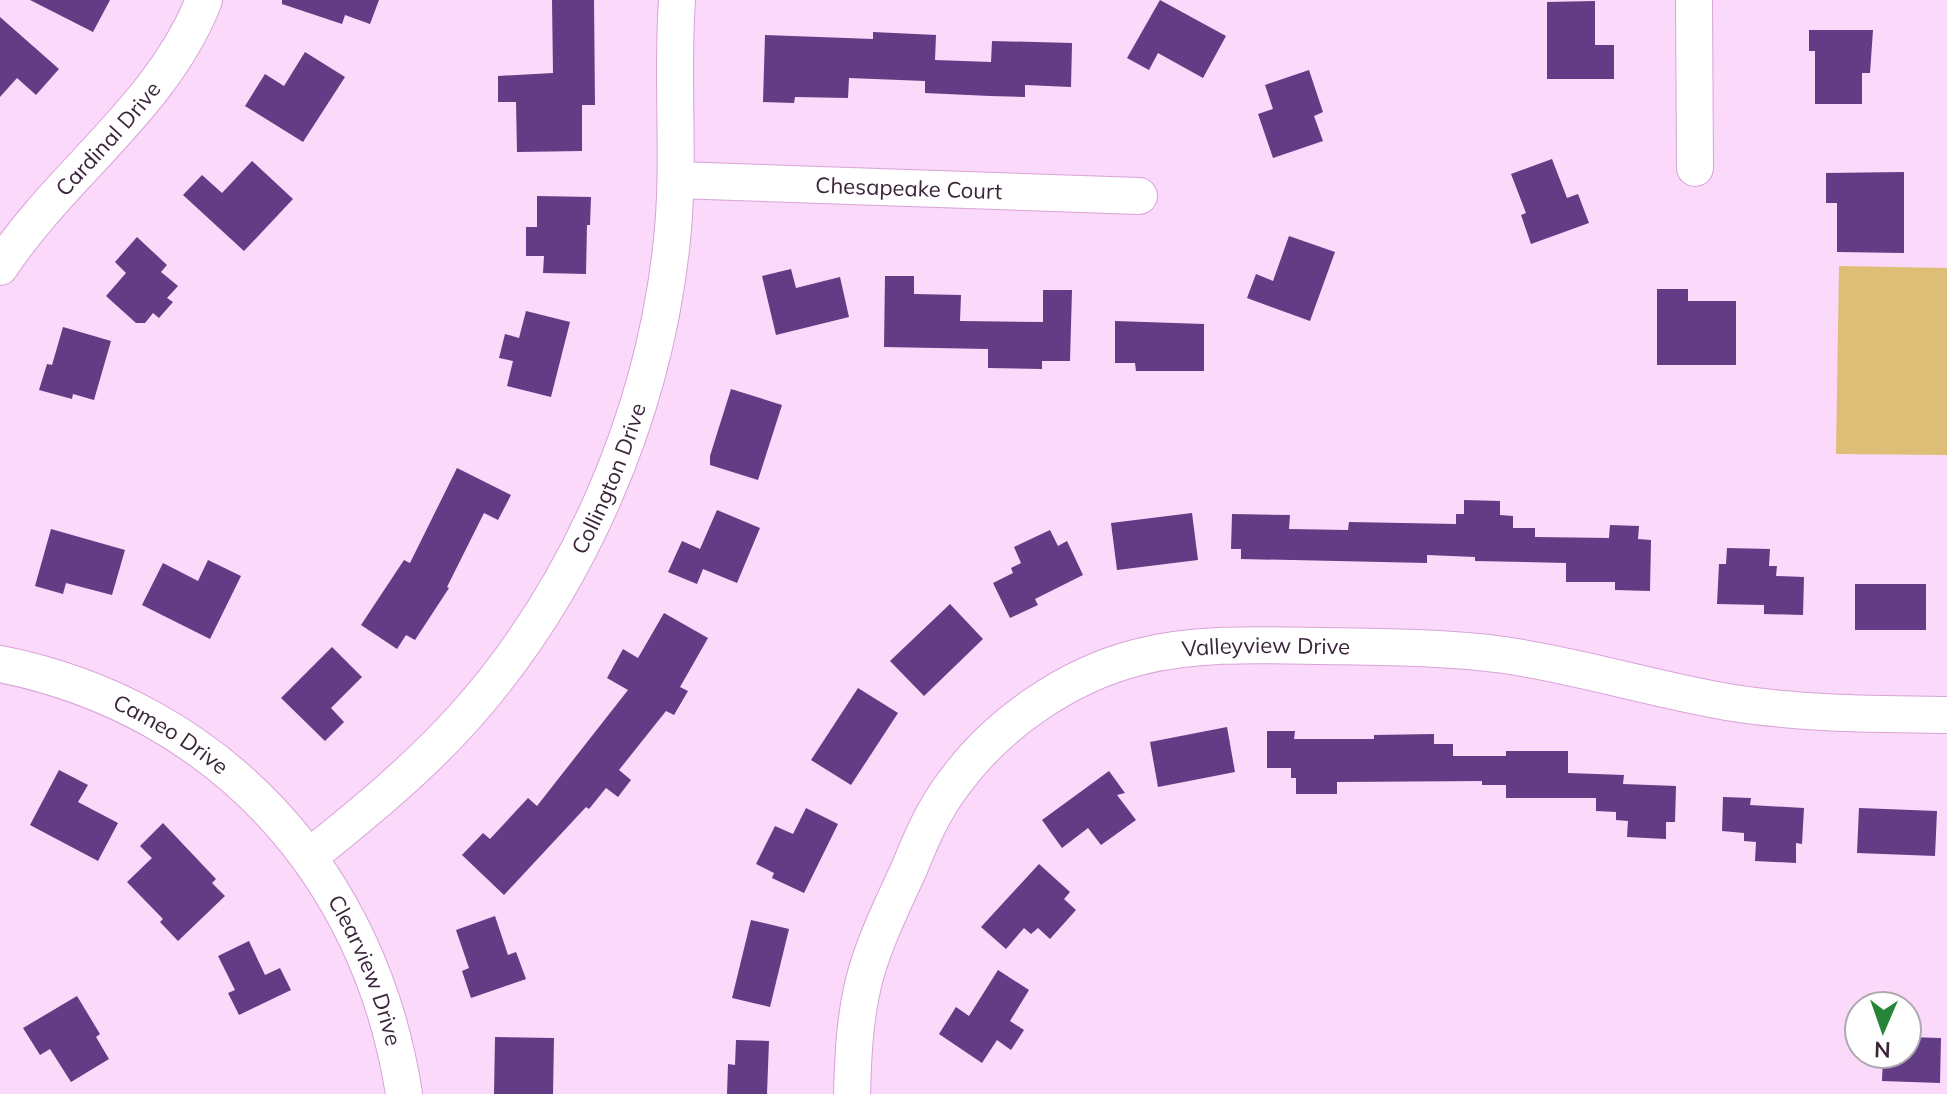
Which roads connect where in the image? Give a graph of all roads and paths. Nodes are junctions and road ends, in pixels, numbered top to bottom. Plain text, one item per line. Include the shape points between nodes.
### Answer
1 (204, 0) edge
2 (677, 0) edge
3 (1694, 0) edge
4 (1695, 168) dead end
5 (677, 180) junction
6 (1139, 196) dead end
7 (0, 267) edge
8 (0, 664) edge
9 (1947, 715) edge
10 (309, 857) junction
11 (404, 1094) edge
12 (852, 1094) edge

1 - 7 street, Cardinal Drive via 159,79 20,236
2 - 5 street, Collington Drive
3 - 4 street
5 - 6 street, Chesapeake Court
5 - 10 street, Collington Drive via 660,322 642,395 578,551 467,714 390,790
8 - 10 street, Cameo Drive via 80,686 172,731 255,796
9 - 12 street, Valleyview Drive via 1791,711 1683,694 1505,655 1410,647 1197,647 1115,664 1021,715 978,755 934,813 865,978
10 - 11 street, Clearview Drive via 367,958 393,1034

